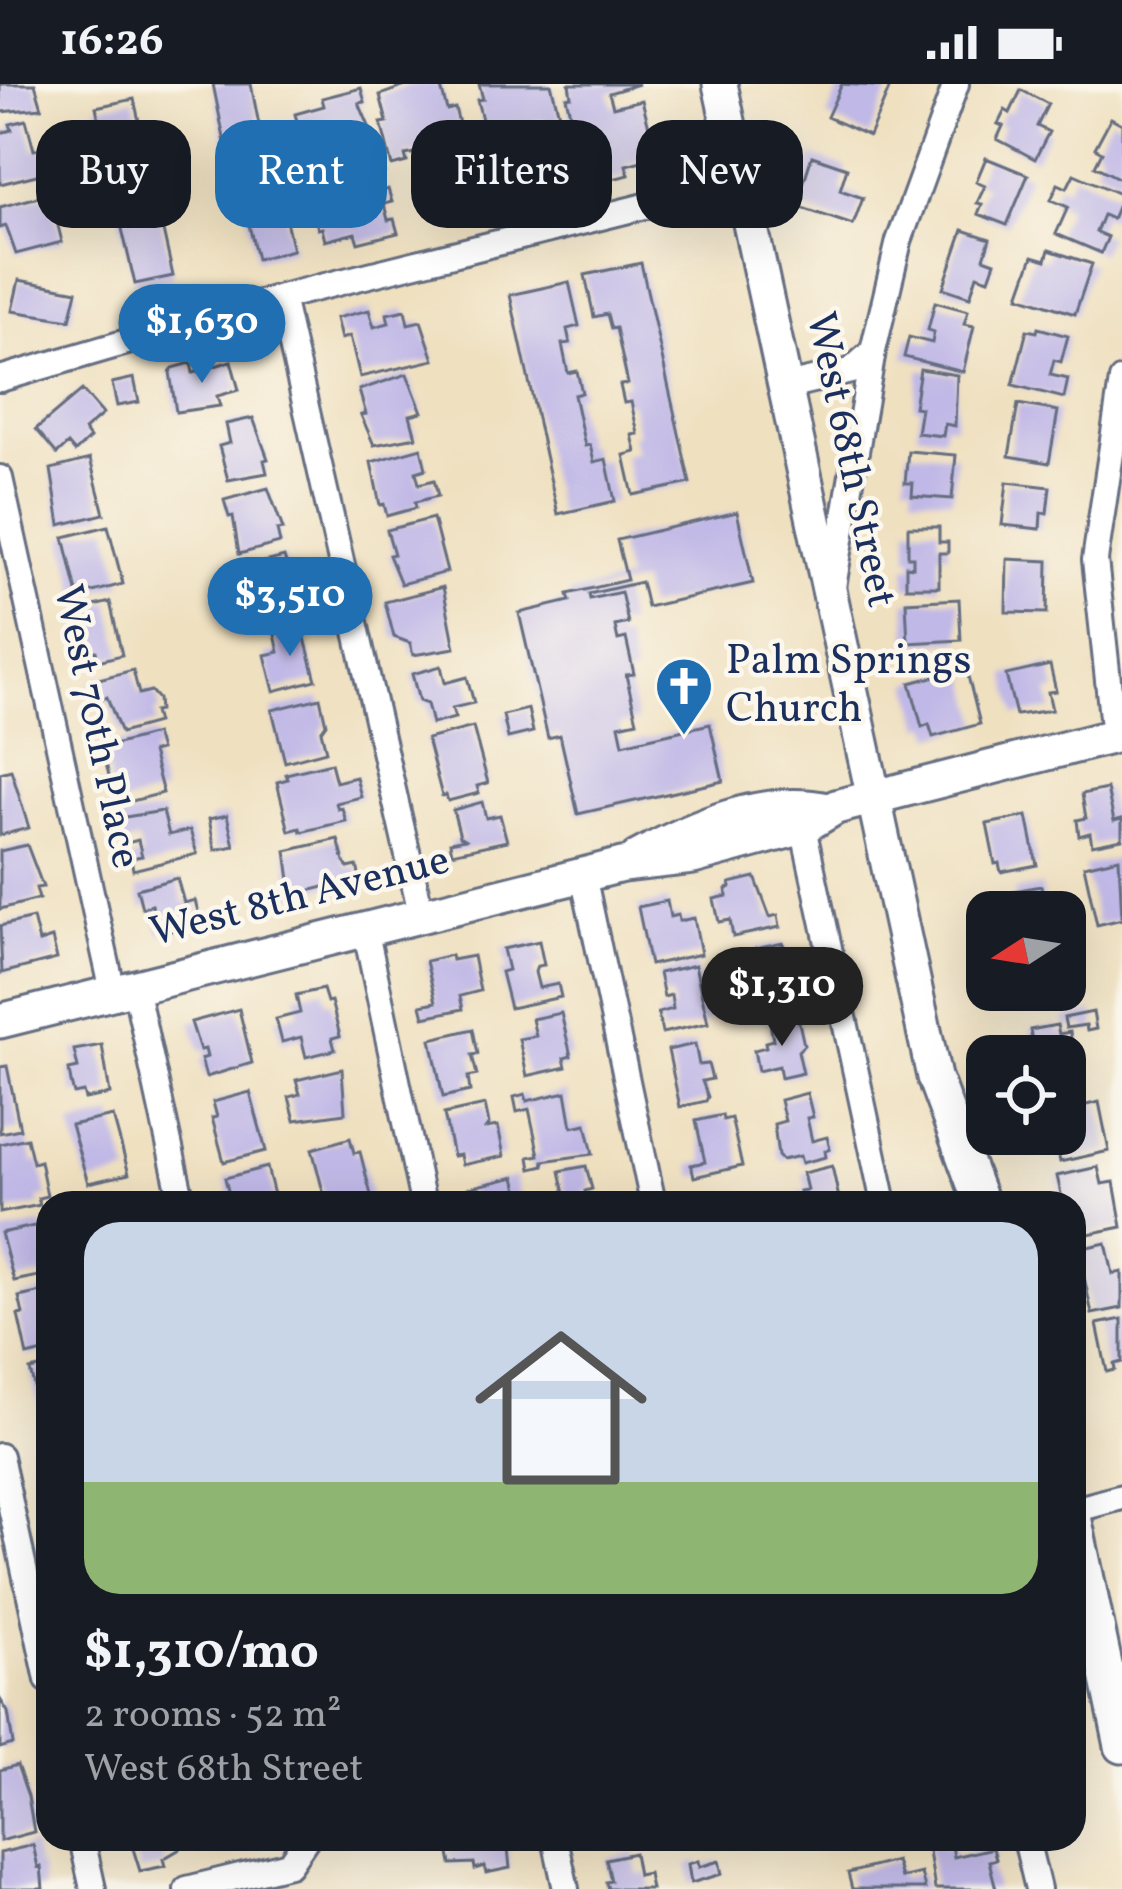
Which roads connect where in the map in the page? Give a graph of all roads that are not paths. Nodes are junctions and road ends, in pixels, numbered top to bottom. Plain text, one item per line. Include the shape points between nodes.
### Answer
1 (720, 84) edge
2 (956, 84) edge
3 (728, 120) edge
4 (636, 208) edge
5 (751, 228) edge
6 (281, 297) junction
7 (873, 351) junction
8 (0, 379) edge
9 (1122, 380) edge
10 (787, 386) junction
11 (0, 478) edge
12 (832, 593) junction
13 (1118, 735) edge
14 (876, 797) junction
15 (815, 818) junction
16 (583, 874) junction
17 (421, 914) junction
18 (365, 928) junction
19 (124, 990) junction
20 (0, 1022) edge
21 (179, 1191) edge
22 (420, 1191) edge
23 (650, 1191) edge
24 (882, 1191) edge
25 (977, 1191) edge
26 (0, 1456) edge
27 (1122, 1497) edge
28 (1086, 1510) edge
29 (1086, 1572) edge
30 (36, 1624) edge
31 (1122, 1747) edge
32 (85, 1851) edge
33 (297, 1851) edge
34 (558, 1851) edge
35 (1029, 1851) edge
36 (93, 1889) edge
37 (187, 1889) edge
38 (566, 1889) edge
39 (1038, 1889) edge

1 - 3 main road, West 68th Street
2 - 7 street via 899,241
4 - 6 street
5 - 10 main road, West 68th Street
6 - 8 street
6 - 17 street
7 - 10 street via 851,371
7 - 12 street
9 - 13 street via 1095,560
10 - 12 main road, West 68th Street
11 - 19 street, West 70th Place
12 - 14 main road, West 68th Street
13 - 14 main road, West 8th Avenue
14 - 15 main road, West 8th Avenue
14 - 25 main road, West 68th Street via 934,1077
15 - 16 main road, West 8th Avenue via 796,803 690,829 622,865
15 - 24 street
16 - 17 main road, West 8th Avenue
16 - 23 street
17 - 18 main road, West 8th Avenue
18 - 19 main road, West 8th Avenue
18 - 22 street
19 - 20 main road, West 8th Avenue
19 - 21 street, West 70th Place
26 - 30 street
27 - 28 street
29 - 31 main road
32 - 36 street
33 - 37 street via 289,1864
34 - 38 street
35 - 39 street

